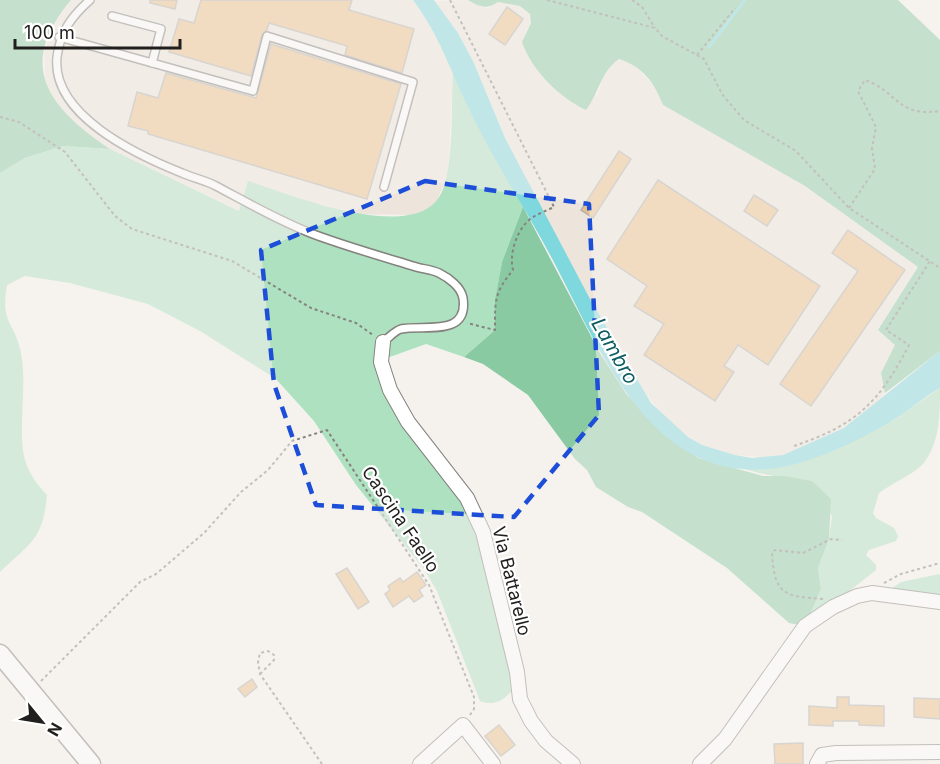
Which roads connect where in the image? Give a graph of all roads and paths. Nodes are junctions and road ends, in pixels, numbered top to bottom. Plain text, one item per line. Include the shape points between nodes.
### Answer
1 (90, 0) edge
2 (450, 0) edge
3 (547, 0) edge
4 (632, 0) edge
5 (735, 8) dead end
6 (112, 16) dead end
7 (654, 28) junction
8 (59, 37) junction
9 (697, 55) junction
10 (152, 63) junction
11 (940, 111) edge
12 (0, 117) edge
13 (384, 187) dead end
14 (849, 208) junction
15 (930, 261) junction
16 (940, 268) edge
17 (459, 319) junction
18 (382, 341) junction
19 (794, 446) dead end
20 (842, 540) dead end
21 (940, 563) edge
22 (862, 595) junction
23 (940, 602) edge
24 (837, 605) junction
25 (0, 654) edge
26 (260, 674) junction
27 (31, 691) junction
28 (463, 725) junction
29 (940, 752) edge
30 (819, 760) edge
31 (91, 764) edge
32 (322, 764) edge
33 (420, 764) edge
34 (493, 764) edge
35 (573, 764) edge
36 (700, 764) edge

1 - 8 lane
2 - 17 path via 554,207 529,219 521,230 513,251 513,270 498,289 495,300 495,330
3 - 7 path
4 - 7 path via 642,7
5 - 9 path
6 - 10 lane via 161,29
7 - 9 path
8 - 10 lane
8 - 17 lane via 56,66 60,82 72,105 106,134 314,235 439,273 461,290 464,300
9 - 14 path via 704,59 722,94 744,120 795,152
10 - 13 lane via 253,91 267,36 413,82
11 - 14 path via 915,111 901,105 878,84 862,81 858,91 876,127 872,148 875,169
12 - 18 path via 19,122 65,152 115,216 132,228 232,261 311,308 356,323
14 - 15 path
15 - 16 path
15 - 19 path via 886,330 909,345 882,392 835,430
17 - 18 lane via 444,328 398,330
18 - 35 street, Via Battarello via 381,362 390,390 408,422 467,498 483,531 520,699 546,741
20 - 24 path via 831,539 803,553 775,550 772,554 775,577 787,594
21 - 22 path via 901,574
22 - 23 street via 885,593
22 - 24 street
24 - 36 street via 805,626 725,739
25 - 27 street
26 - 26 path via 260,653 268,651 274,660
26 - 32 path
27 - 28 path, Cascina Faello via 140,582 156,574 204,533 292,441 327,430 429,585 474,697 474,708
27 - 31 street
28 - 33 street
28 - 34 street
29 - 30 street via 865,752

